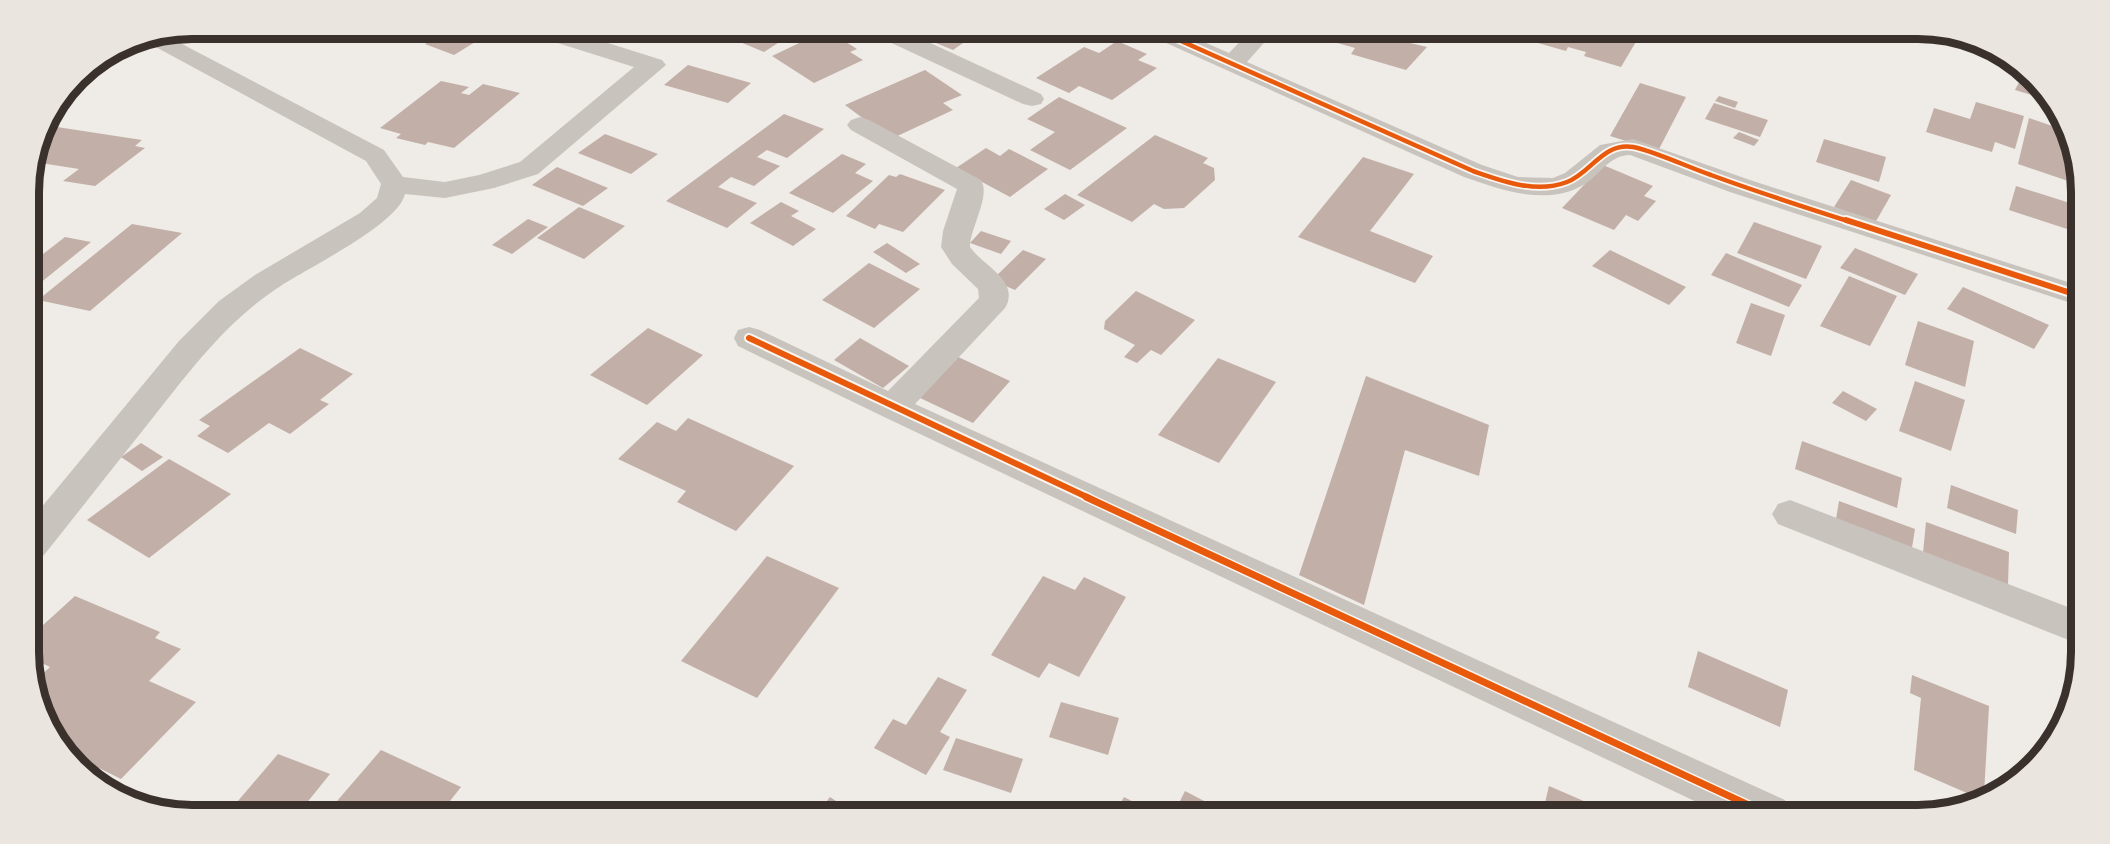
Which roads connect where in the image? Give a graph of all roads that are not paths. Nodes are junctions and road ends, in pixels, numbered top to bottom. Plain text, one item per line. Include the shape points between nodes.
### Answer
1 (574, 39) edge
2 (902, 39) edge
3 (1176, 39) edge
4 (1256, 39) edge
5 (161, 42) edge
6 (1232, 64) junction
7 (1032, 99) dead end
8 (860, 125) dead end
9 (394, 184) junction
10 (2071, 293) edge
11 (749, 338) dead end
12 (892, 407) junction
13 (1790, 514) dead end
14 (39, 535) edge
15 (2071, 625) edge
16 (1748, 805) edge

1 - 9 street via 654,65 529,168 445,190
2 - 7 street
3 - 6 street
4 - 6 street
5 - 9 street via 375,156
6 - 10 street via 1507,183 1536,187 1566,183 1606,150 1633,147 1740,186
8 - 12 street via 971,186 972,196 954,241 956,252 993,285 994,301
9 - 14 street via 390,201 370,219 265,282 230,308 190,350
11 - 12 street
12 - 16 street
13 - 15 street

